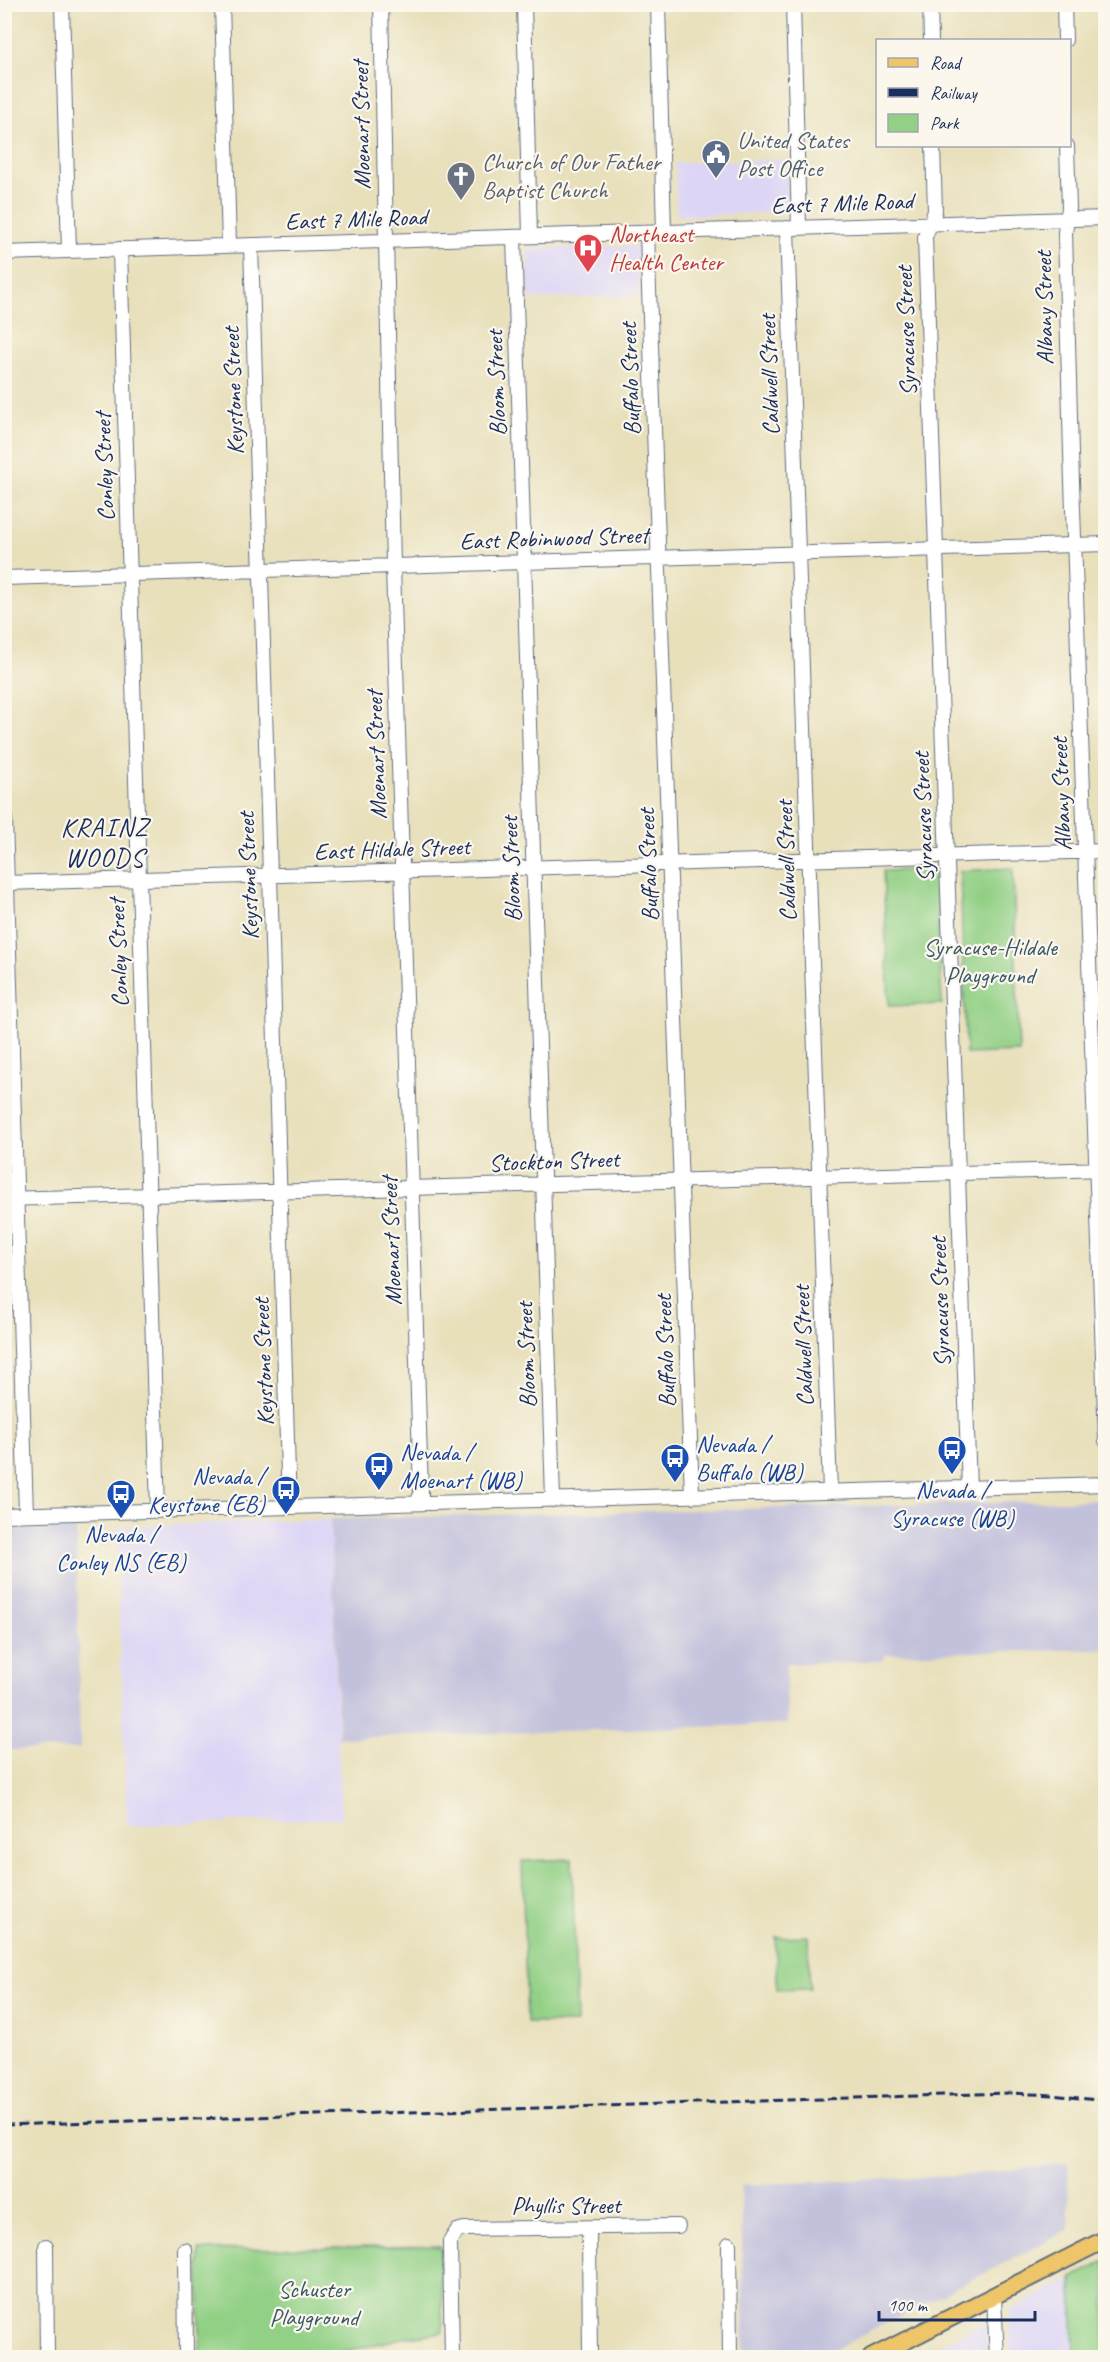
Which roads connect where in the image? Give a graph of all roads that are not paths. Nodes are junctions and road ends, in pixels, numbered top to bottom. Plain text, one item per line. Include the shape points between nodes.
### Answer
1 (62, 4) edge
2 (222, 4) edge
3 (381, 4) edge
4 (524, 4) edge
5 (658, 4) edge
6 (793, 4) edge
7 (930, 4) edge
8 (1064, 4) edge
9 (931, 39) edge
10 (1065, 39) edge
11 (933, 147) edge
12 (1068, 147) edge
13 (1106, 218) edge
14 (1066, 220) junction
15 (931, 223) junction
16 (793, 228) junction
17 (664, 232) junction
18 (647, 233) junction
19 (530, 236) junction
20 (514, 237) junction
21 (386, 242) junction
22 (229, 245) junction
23 (251, 245) junction
24 (120, 249) junction
25 (69, 251) junction
26 (4, 253) edge
27 (1106, 544) edge
28 (1074, 545) junction
29 (936, 549) junction
30 (798, 554) junction
31 (659, 557) junction
32 (525, 562) junction
33 (393, 566) junction
34 (261, 570) junction
35 (129, 574) junction
36 (4, 578) edge
37 (4, 787) edge
38 (1085, 851) junction
39 (1106, 851) edge
40 (947, 855) junction
41 (808, 859) junction
42 (670, 863) junction
43 (534, 867) junction
44 (402, 871) junction
45 (270, 875) junction
46 (138, 879) junction
47 (6, 883) edge
48 (1101, 1169) edge
49 (958, 1173) junction
50 (820, 1176) junction
51 (682, 1180) junction
52 (543, 1184) junction
53 (411, 1188) junction
54 (280, 1191) junction
55 (148, 1195) junction
56 (11, 1199) edge
57 (1106, 1441) edge
58 (1106, 1484) edge
59 (969, 1488) junction
60 (830, 1492) junction
61 (692, 1496) junction
62 (553, 1500) junction
63 (417, 1503) junction
64 (289, 1507) junction
65 (158, 1511) junction
66 (26, 1514) junction
67 (4, 1515) edge
68 (678, 2226) dead end
69 (589, 2228) junction
70 (1106, 2239) edge
71 (729, 2244) dead end
72 (46, 2246) dead end
73 (185, 2250) dead end
74 (994, 2296) junction
75 (47, 2358) edge
76 (186, 2358) edge
77 (452, 2358) edge
78 (590, 2358) edge
79 (730, 2358) edge
80 (871, 2358) edge
81 (997, 2358) edge

1 - 25 street
2 - 22 street
3 - 21 street, Moenart Street
4 - 19 street
5 - 17 street
6 - 16 street, Caldwell Street
7 - 9 street
8 - 10 street
11 - 15 street, Syracuse Street via 935,211
12 - 14 street, Albany Street
13 - 14 street, East 7 Mile Road
14 - 15 street, East 7 Mile Road
14 - 28 street, Albany Street
15 - 16 street, East 7 Mile Road
15 - 29 street, Syracuse Street via 925,237
16 - 17 street, East 7 Mile Road
16 - 30 street, Caldwell Street
17 - 18 street, East 7 Mile Road
18 - 19 street, East 7 Mile Road
18 - 31 street, Buffalo Street
19 - 20 street, East 7 Mile Road
20 - 21 street, East 7 Mile Road
20 - 32 street, Bloom Street
21 - 23 street, East 7 Mile Road
21 - 33 street, Moenart Street
22 - 23 street, East 7 Mile Road
22 - 24 street, East 7 Mile Road
23 - 34 street, Keystone Street
24 - 25 street, East 7 Mile Road
24 - 35 street, Conley Street
25 - 26 street, East 7 Mile Road
27 - 28 street, East Robinwood Street
28 - 29 street, East Robinwood Street
28 - 38 street, Albany Street
29 - 30 street, East Robinwood Street
29 - 40 street, Syracuse Street
30 - 31 street, East Robinwood Street
30 - 41 street, Caldwell Street
31 - 32 street, East Robinwood Street
31 - 42 street, Buffalo Street
32 - 33 street, East Robinwood Street
32 - 43 street, Bloom Street
33 - 34 street, East Robinwood Street
33 - 44 street, Moenart Street
34 - 35 street, East Robinwood Street
34 - 45 street, Keystone Street
35 - 36 street, East Robinwood Street
35 - 46 street, Conley Street
37 - 47 street
38 - 39 street, East Hildale Street
38 - 40 street, East Hildale Street
38 - 48 street, Albany Street
40 - 41 street, East Hildale Street
40 - 49 street, Syracuse Street
41 - 42 street, East Hildale Street
41 - 50 street, Caldwell Street
42 - 43 street, East Hildale Street
42 - 51 street, Buffalo Street
43 - 44 street, East Hildale Street
43 - 52 street, Bloom Street
44 - 45 street, East Hildale Street
44 - 53 street, Moenart Street
45 - 46 street, East Hildale Street
45 - 54 street, Keystone Street
46 - 47 street, East Hildale Street
46 - 55 street, Conley Street
47 - 56 street
48 - 49 street, Stockton Street
48 - 57 street, Albany Street
49 - 50 street, Stockton Street
49 - 59 street, Syracuse Street
50 - 51 street, Stockton Street
50 - 60 street, Caldwell Street
51 - 52 street, Stockton Street
51 - 61 street, Buffalo Street
52 - 53 street, Stockton Street
52 - 62 street, Bloom Street
53 - 54 street, Stockton Street
53 - 63 street, Moenart Street via 421,1494
54 - 55 street, Stockton Street
54 - 64 street, Keystone Street
55 - 56 street, Stockton Street
55 - 65 street, Conley Street
56 - 66 street
58 - 59 street
59 - 60 street
60 - 61 street
61 - 62 street
62 - 63 street
63 - 64 street
64 - 65 street
65 - 66 street
66 - 67 street
68 - 69 street, Phyllis Street
69 - 77 street, Phyllis Street via 464,2229 455,2234 450,2242
69 - 78 street
70 - 74 main road
71 - 79 street
72 - 75 street
73 - 76 street
74 - 80 main road
74 - 81 street

